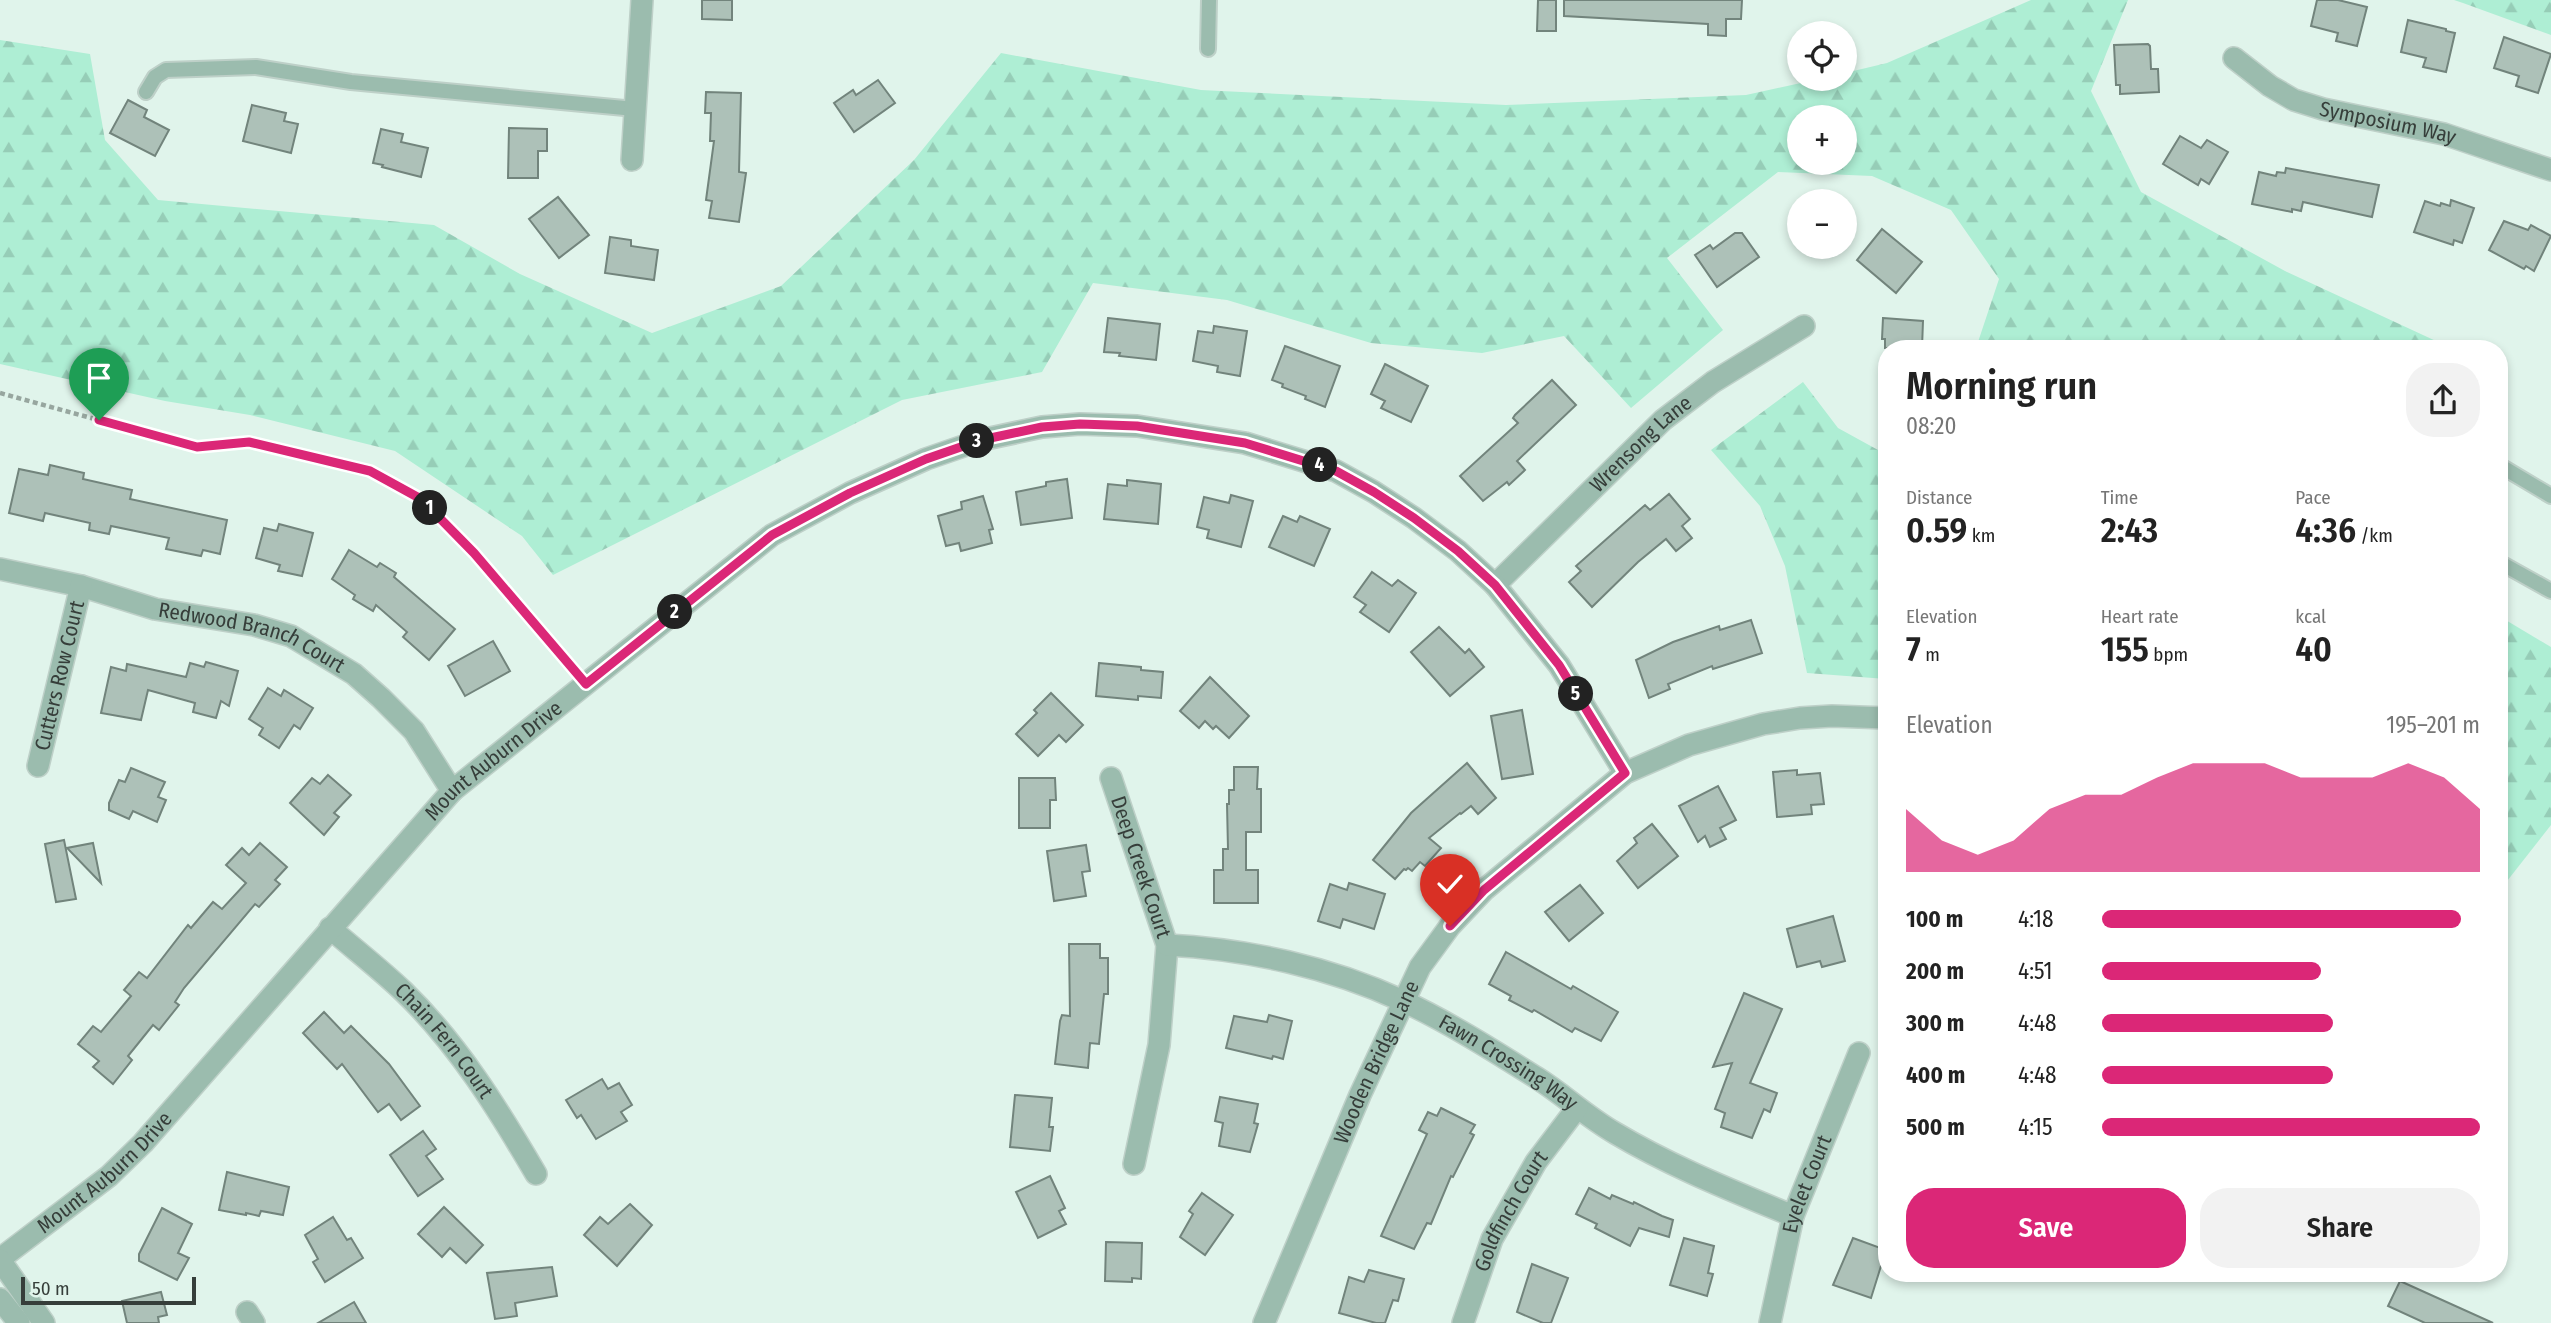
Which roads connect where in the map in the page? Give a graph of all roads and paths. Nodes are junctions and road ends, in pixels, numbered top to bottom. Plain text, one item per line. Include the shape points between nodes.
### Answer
1 (642, 0) edge
2 (1209, 0) edge
3 (1208, 49) dead end
4 (2234, 58) dead end
5 (146, 92) dead end
6 (635, 109) junction
7 (632, 160) dead end
8 (2551, 170) edge
9 (1804, 326) dead end
10 (0, 393) edge
11 (2508, 470) edge
12 (2551, 496) edge
13 (2508, 567) edge
14 (0, 569) edge
15 (1495, 585) junction
16 (81, 586) junction
17 (2551, 591) edge
18 (586, 684) junction
19 (1878, 718) edge
20 (38, 766) dead end
21 (1625, 773) junction
22 (1111, 778) dead end
23 (453, 790) junction
24 (330, 928) junction
25 (1167, 945) junction
26 (1403, 1001) junction
27 (1859, 1053) dead end
28 (1577, 1108) junction
29 (1134, 1164) dead end
30 (536, 1174) dead end
31 (1793, 1216) junction
32 (0, 1260) edge
33 (0, 1299) edge
34 (19, 1323) edge
35 (44, 1323) edge
36 (1264, 1323) edge
37 (1463, 1323) edge
38 (1770, 1323) edge

1 - 6 street
2 - 3 lane
4 - 8 street, Symposium Way via 2294,100 2444,134
5 - 6 lane via 166,70 256,67 351,82
6 - 7 street
9 - 15 street, Wrensong Lane via 1713,382 1662,421
10 - 18 path via 197,447 249,442 370,471 421,499 474,553
11 - 12 lane
13 - 17 lane
14 - 16 street, Redwood Branch Court
15 - 18 street, Mount Auburn Drive via 1414,518 1336,471 1245,443 1184,432 1137,426 1042,427 981,440 926,459 808,514 772,535
15 - 21 street, Mount Auburn Drive via 1559,665
16 - 20 street, Cutters Row Court
16 - 23 street, Redwood Branch Court via 155,609 254,625 291,636 354,674 381,698 414,731
18 - 23 street, Mount Auburn Drive
19 - 21 street, Wooden Bridge Lane via 1832,716 1763,724 1689,745
21 - 26 street, Wooden Bridge Lane via 1484,890 1431,951
22 - 25 street, Deep Creek Court
23 - 24 street, Mount Auburn Drive
24 - 30 street, Chain Fern Court via 429,1018 495,1105
24 - 32 street, Mount Auburn Drive via 143,1143 109,1176
25 - 26 street, Fawn Crossing Way via 1288,962
25 - 29 street, Deep Creek Court via 1159,1045
26 - 28 street, Fawn Crossing Way via 1538,1079
26 - 36 street, Wooden Bridge Lane
27 - 31 street, Eyelet Court
28 - 31 street, Fawn Crossing Way via 1661,1158
28 - 37 street, Goldfinch Court via 1536,1162 1497,1229
31 - 38 street, Eyelet Court
32 - 35 street
33 - 34 street

